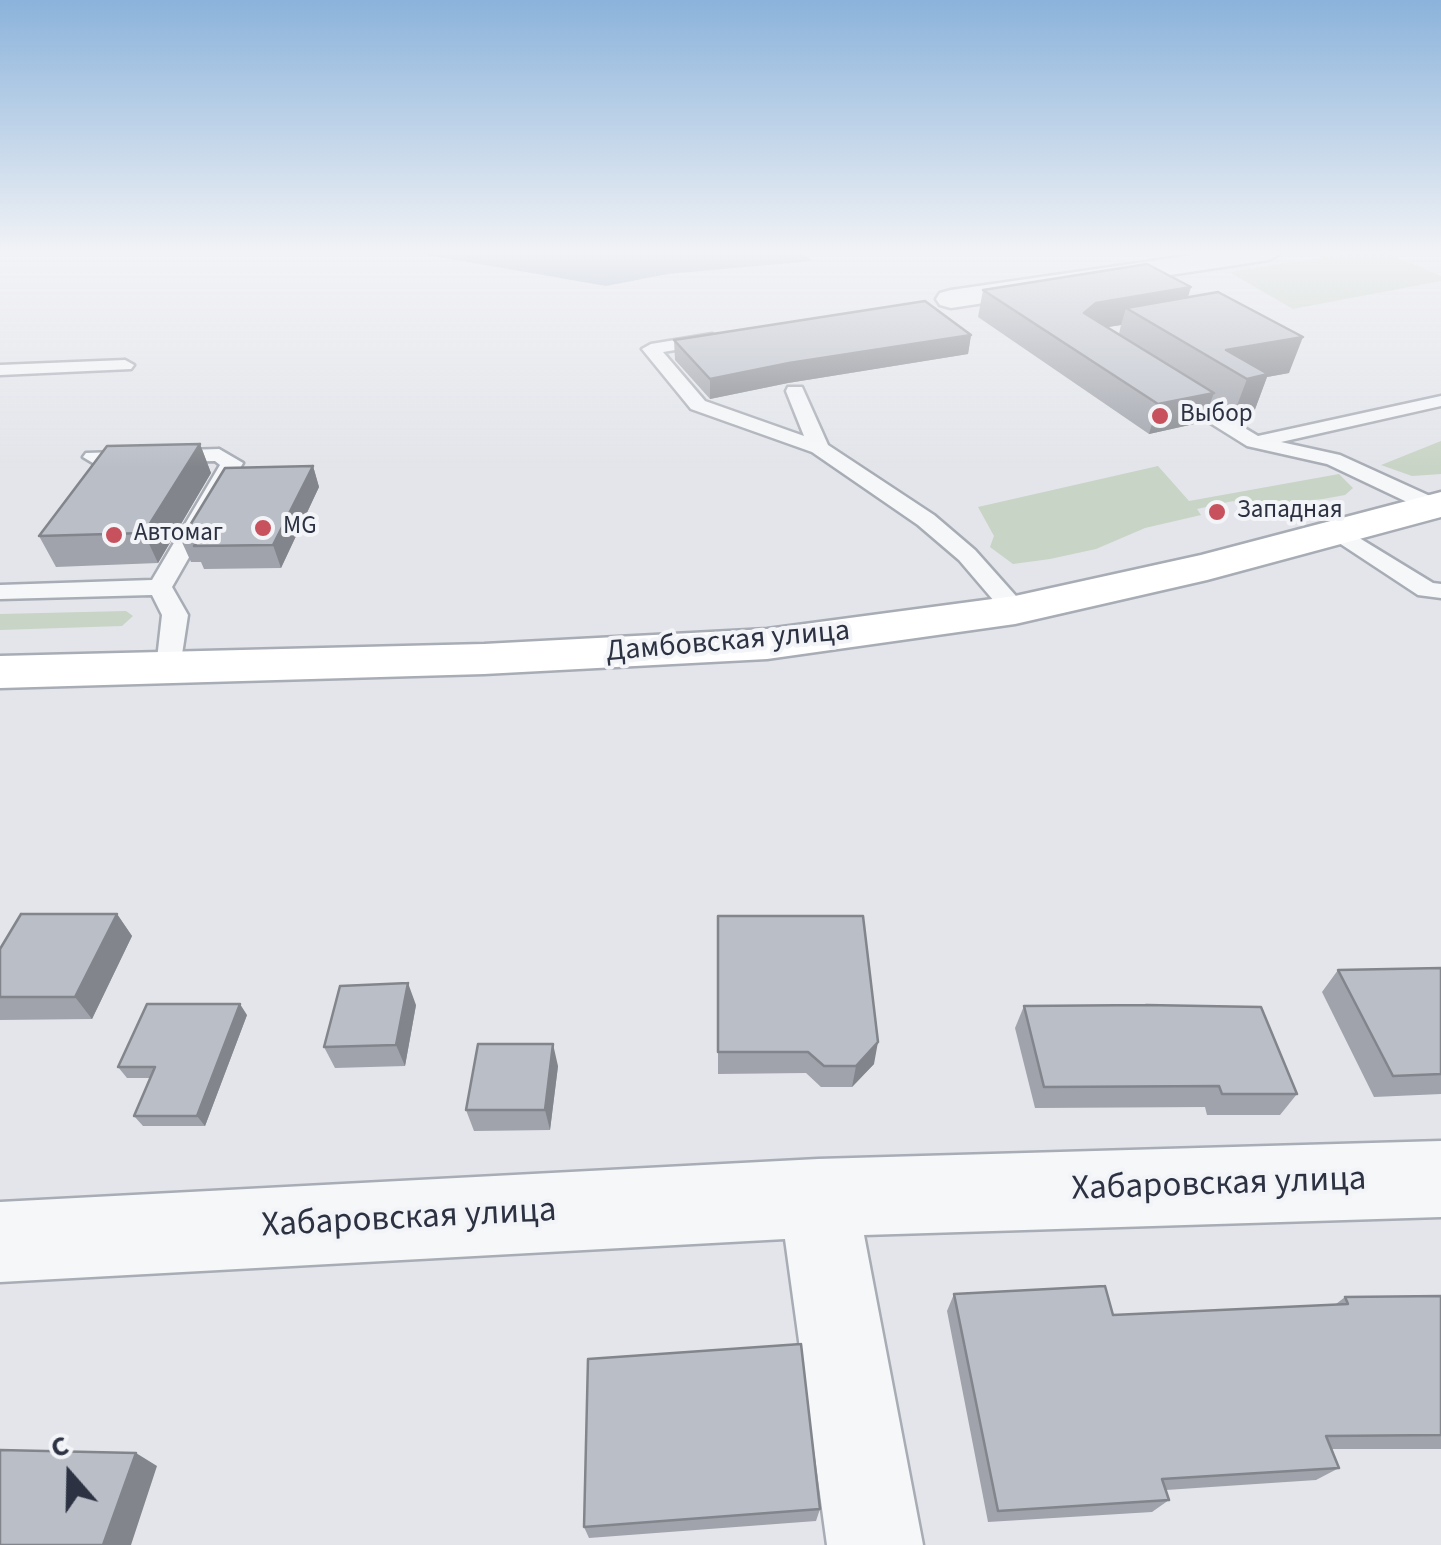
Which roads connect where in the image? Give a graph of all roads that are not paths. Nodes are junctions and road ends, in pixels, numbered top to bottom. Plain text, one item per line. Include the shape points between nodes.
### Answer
1 (730, 336) edge
2 (125, 366) dead end
3 (0, 370) edge
4 (1155, 380) edge
5 (795, 391) dead end
6 (1439, 400) edge
7 (1254, 442) junction
8 (819, 448) junction
9 (93, 457) edge
10 (1437, 505) edge
11 (1338, 532) junction
12 (160, 588) junction
13 (1441, 591) edge
14 (0, 592) edge
15 (1016, 610) junction
16 (0, 660) edge
17 (169, 668) junction
18 (60, 671) junction
19 (0, 672) edge
20 (0, 681) edge
21 (1441, 1179) edge
22 (818, 1198) junction
23 (0, 1242) edge
24 (875, 1545) edge

1 - 8 lane via 652,349 698,406
2 - 3 lane
4 - 7 lane
5 - 8 lane
6 - 7 lane
7 - 10 lane via 1333,459
8 - 15 lane via 926,520
9 - 12 lane via 220,455 232,463
10 - 11 main road, Дамбовская улица
11 - 13 lane via 1428,590
11 - 15 main road, Дамбовская улица
12 - 14 lane
12 - 17 lane via 175,615
15 - 17 main road, Дамбовская улица via 766,644
16 - 18 main road
17 - 18 main road, Дамбовская улица
18 - 19 main road, Дамбовская улица
18 - 20 main road
21 - 22 street, Хабаровская улица
22 - 23 street, Хабаровская улица
22 - 24 street

